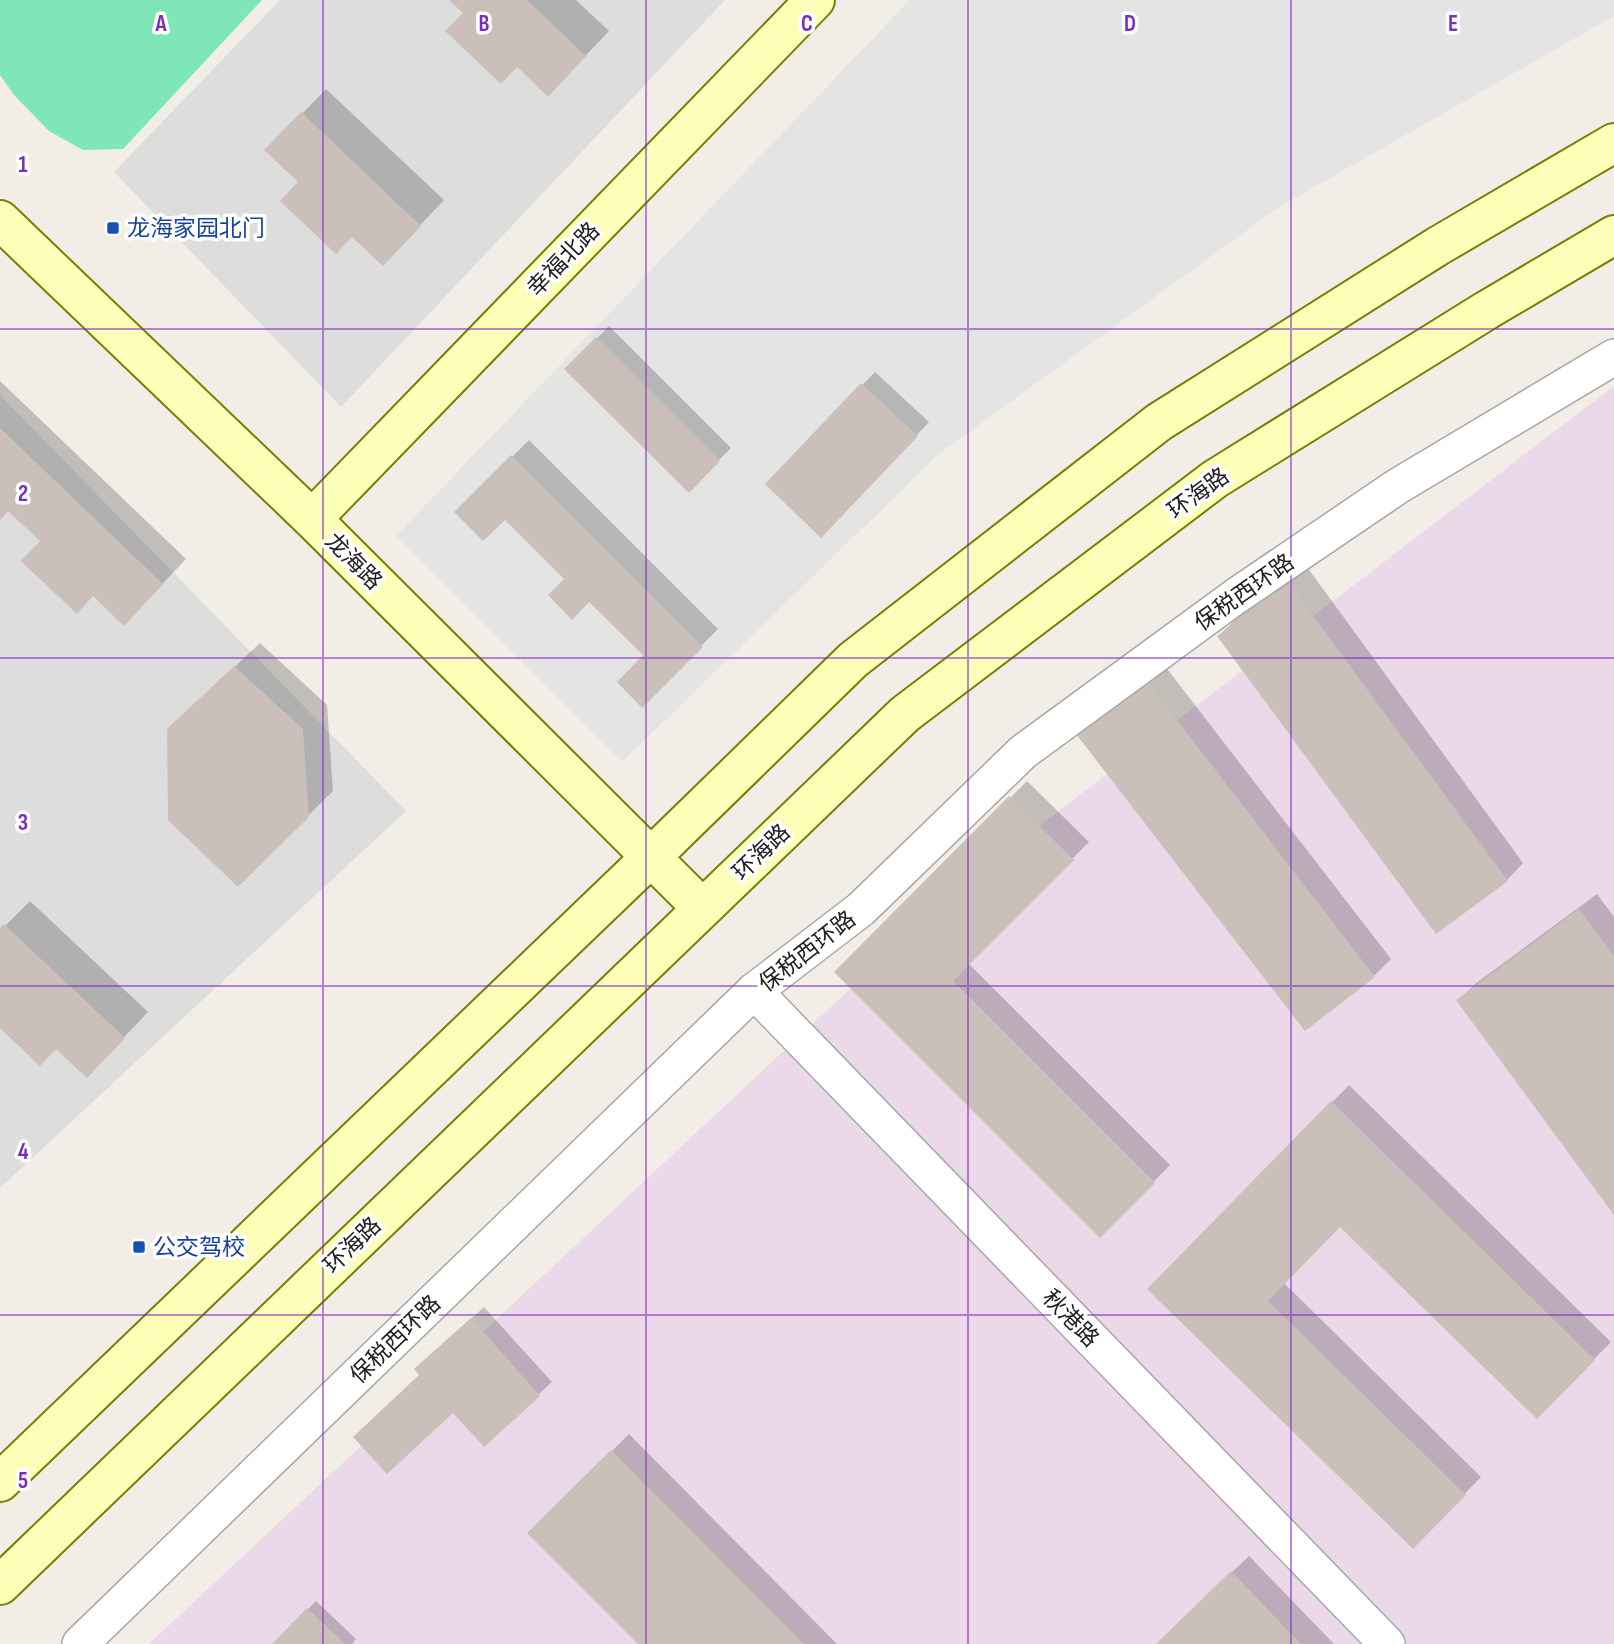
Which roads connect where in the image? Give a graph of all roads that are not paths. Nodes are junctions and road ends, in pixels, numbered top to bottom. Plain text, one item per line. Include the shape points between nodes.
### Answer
1 (815, 0) edge
2 (1614, 143) edge
3 (0, 220) edge
4 (1614, 235) edge
5 (1614, 357) edge
6 (312, 519) junction
7 (650, 858) junction
8 (702, 908) junction
9 (754, 991) junction
10 (0, 1482) edge
11 (0, 1585) edge
12 (80, 1644) edge
13 (1387, 1644) edge

1 - 6 main road, 幸福北路
2 - 7 main road via 1438,246 1159,422 853,660
3 - 6 main road, 龙海路
4 - 8 main road, 环海路 via 1214,479 905,714
5 - 9 street, 保税西环路 via 1398,486 1236,596 1023,752 860,909
6 - 7 main road, 龙海路
7 - 8 main road, 龙海路
7 - 10 main road
8 - 11 main road, 环海路
9 - 12 street, 保税西环路
9 - 13 street, 秋港路

